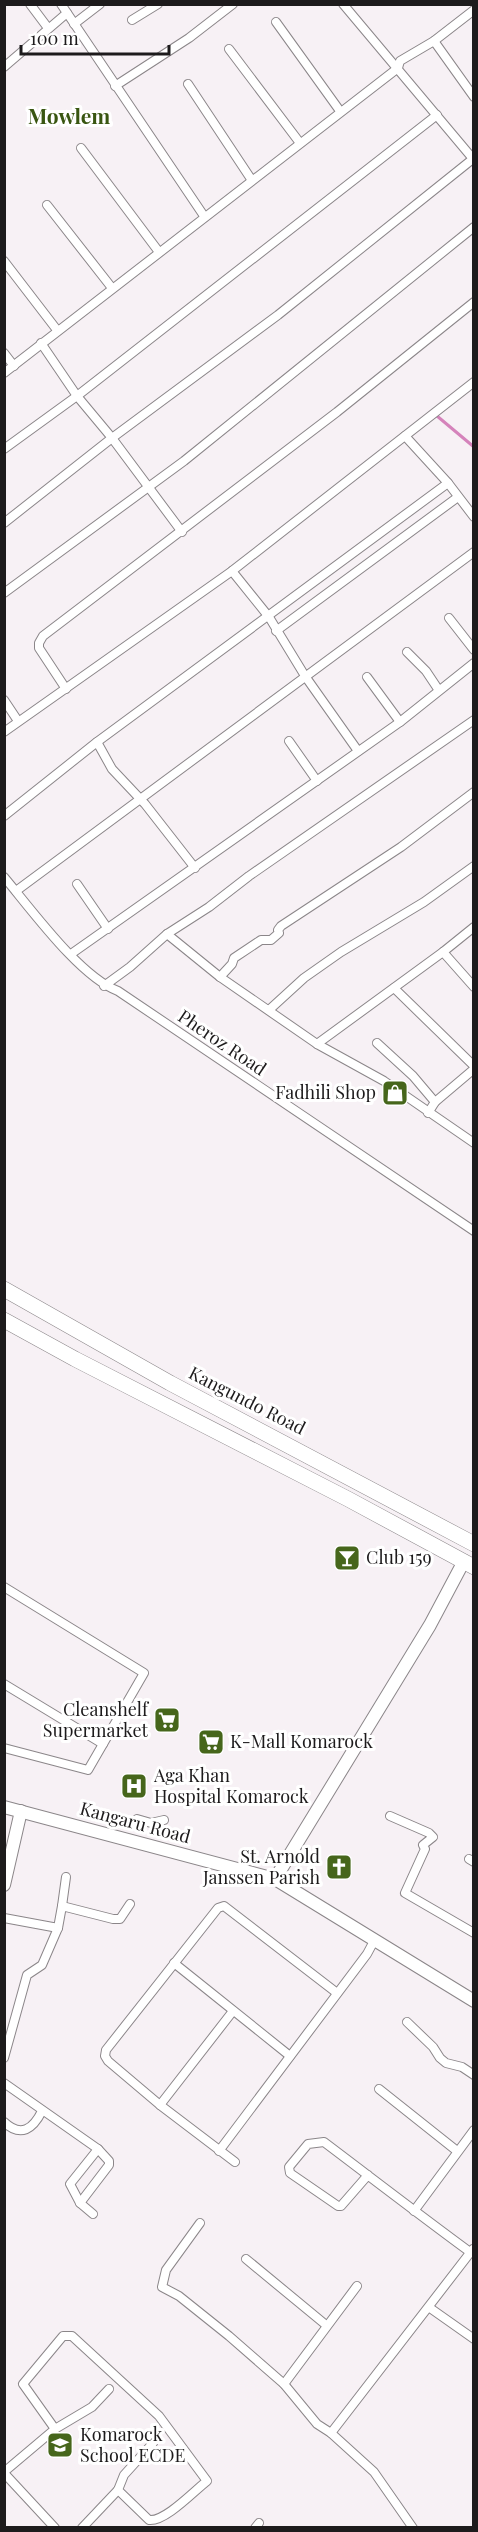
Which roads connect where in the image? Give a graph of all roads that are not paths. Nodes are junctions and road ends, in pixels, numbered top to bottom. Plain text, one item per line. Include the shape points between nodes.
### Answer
1 (30, 4) edge
2 (61, 4) edge
3 (100, 4) edge
4 (158, 4) edge
5 (233, 4) edge
6 (343, 4) edge
7 (474, 10) edge
8 (67, 13) junction
9 (132, 20) dead end
10 (276, 22) dead end
11 (74, 24) junction
12 (48, 28) junction
13 (434, 41) junction
14 (229, 49) dead end
15 (5, 66) edge
16 (398, 68) junction
17 (188, 84) dead end
18 (116, 86) junction
19 (472, 92) edge
20 (340, 111) junction
21 (437, 115) junction
22 (300, 143) junction
23 (81, 148) dead end
24 (473, 159) edge
25 (251, 179) junction
26 (47, 206) dead end
27 (204, 216) junction
28 (474, 227) edge
29 (159, 252) junction
30 (6, 264) edge
31 (112, 288) junction
32 (474, 302) edge
33 (57, 330) junction
34 (41, 343) junction
35 (4, 353) edge
36 (14, 366) junction
37 (4, 373) edge
38 (474, 382) edge
39 (77, 396) junction
40 (405, 436) junction
41 (112, 438) junction
42 (4, 449) edge
43 (448, 483) junction
44 (146, 486) junction
45 (458, 497) junction
46 (474, 517) edge
47 (4, 523) edge
48 (182, 532) junction
49 (474, 552) edge
50 (232, 571) junction
51 (4, 593) edge
52 (269, 616) junction
53 (449, 618) dead end
54 (276, 631) junction
55 (474, 650) edge
56 (407, 652) dead end
57 (474, 663) edge
58 (305, 676) junction
59 (367, 676) dead end
60 (66, 689) junction
61 (438, 689) junction
62 (4, 700) edge
63 (474, 720) edge
64 (18, 721) junction
65 (400, 722) junction
66 (4, 732) edge
67 (289, 741) dead end
68 (97, 742) junction
69 (358, 752) junction
70 (316, 781) junction
71 (474, 792) edge
72 (141, 800) junction
73 (4, 816) edge
74 (474, 866) edge
75 (195, 868) junction
76 (4, 877) edge
77 (77, 884) dead end
78 (16, 891) junction
79 (474, 927) edge
80 (108, 929) junction
81 (167, 934) junction
82 (443, 952) junction
83 (71, 954) junction
84 (220, 977) junction
85 (104, 986) junction
86 (474, 987) edge
87 (394, 988) junction
88 (269, 1010) junction
89 (377, 1043) dead end
90 (317, 1044) junction
91 (474, 1068) edge
92 (435, 1102) junction
93 (428, 1113) junction
94 (474, 1143) edge
95 (474, 1231) edge
96 (4, 1289) edge
97 (4, 1320) edge
98 (474, 1544) edge
99 (469, 1564) edge
100 (4, 1587) edge
101 (4, 1684) edge
102 (103, 1744) junction
103 (4, 1748) edge
104 (4, 1807) edge
105 (21, 1811) junction
106 (390, 1816) dead end
107 (137, 1819) dead end
108 (164, 1820) dead end
109 (66, 1877) dead end
110 (275, 1879) junction
111 (4, 1886) edge
112 (130, 1904) dead end
113 (62, 1906) junction
114 (4, 1918) edge
115 (58, 1928) junction
116 (474, 1933) edge
117 (374, 1941) junction
118 (174, 1963) junction
119 (337, 1993) junction
120 (472, 1997) edge
121 (233, 2011) junction
122 (407, 2022) dead end
123 (290, 2056) junction
124 (4, 2058) edge
125 (474, 2075) edge
126 (4, 2083) edge
127 (379, 2089) dead end
128 (159, 2105) junction
129 (42, 2111) junction
130 (4, 2122) edge
131 (474, 2130) edge
132 (98, 2149) junction
133 (219, 2151) junction
134 (457, 2151) junction
135 (234, 2162) dead end
136 (368, 2175) junction
137 (80, 2203) junction
138 (414, 2211) junction
139 (93, 2214) dead end
140 (200, 2223) dead end
141 (472, 2251) edge
142 (246, 2259) dead end
143 (357, 2286) dead end
144 (430, 2308) junction
145 (326, 2325) junction
146 (474, 2339) edge
147 (284, 2384) junction
148 (109, 2389) dead end
149 (55, 2429) junction
150 (330, 2433) junction
151 (153, 2443) dead end
152 (4, 2473) edge
153 (118, 2490) junction
154 (49, 2526) edge
155 (82, 2528) edge
156 (413, 2528) edge

1 - 12 street
2 - 8 street
3 - 11 street
4 - 9 street
5 - 18 street
6 - 16 street
7 - 13 street
8 - 11 street
8 - 12 street
10 - 20 street
11 - 18 street
12 - 15 street
13 - 16 street via 400,61
13 - 19 street
14 - 22 street
16 - 20 street
16 - 21 street
17 - 25 street
18 - 27 street
20 - 22 street
21 - 24 street
21 - 39 street
22 - 25 street
23 - 29 street
24 - 41 street via 278,315
25 - 27 street
26 - 31 street
27 - 29 street
28 - 44 street via 184,460
29 - 31 street
30 - 33 street
31 - 33 street
32 - 48 street
33 - 34 street
34 - 36 street
34 - 39 street
35 - 36 street
36 - 37 street
38 - 40 street
39 - 41 street
39 - 42 street
40 - 43 street
40 - 50 street
41 - 44 street
41 - 47 street
43 - 45 street
43 - 52 street
44 - 48 street
44 - 51 street
45 - 46 street
45 - 54 street
48 - 60 street via 40,640 39,648
49 - 58 street
50 - 52 street
50 - 60 street
52 - 54 street
52 - 68 street
53 - 55 street
54 - 58 street
56 - 61 street
57 - 61 street
58 - 69 street
58 - 72 street
59 - 65 street
60 - 64 street
61 - 65 street
62 - 64 street
63 - 81 street
64 - 66 street
65 - 69 street
67 - 70 street
68 - 72 street via 112,769
68 - 73 street
69 - 70 street
70 - 75 street
71 - 84 street via 401,847 280,926 279,933 270,940 261,940 234,958
72 - 75 street
72 - 78 street
74 - 88 street via 314,972
75 - 80 street
76 - 78 street, Pheroz Road
77 - 80 street
78 - 83 street, Pheroz Road
79 - 82 street
80 - 83 street
81 - 84 street
81 - 85 street
82 - 86 street
82 - 87 street
83 - 85 street, Pheroz Road
84 - 88 street
85 - 95 street, Pheroz Road via 118,991
87 - 90 street
87 - 91 street
88 - 90 street
89 - 92 street
90 - 93 street via 384,1081
91 - 92 street
92 - 93 street
93 - 94 street
96 - 98 highway, Kangundo Road via 170,1383
97 - 99 highway
99 - 110 main road
100 - 102 street via 143,1671
101 - 102 street
102 - 103 street via 87,1771
104 - 105 main road, Kangaru Road
105 - 110 main road, Kangaru Road
105 - 111 main road
106 - 116 street via 432,1837 423,1845 425,1849 405,1893
107 - 108 street via 151,1823
109 - 113 street
110 - 117 main road, Kangaru Road
112 - 113 street via 120,1919
113 - 115 street
114 - 115 street
115 - 124 street via 42,1965 27,1975
117 - 119 street
117 - 120 main road, Kangaru Road
118 - 119 street via 218,1908 224,1906
118 - 121 street
118 - 128 street via 105,2056
119 - 123 street
121 - 123 street
121 - 128 street
122 - 125 street via 446,2063
123 - 133 street
126 - 129 street
127 - 134 street
128 - 133 street
129 - 130 street via 25,2130 11,2129
129 - 132 street
131 - 134 street
132 - 137 street via 71,2180
132 - 137 street via 109,2165
133 - 135 street
134 - 138 street
136 - 136 street via 324,2142 308,2144 289,2168 290,2173 338,2206
136 - 138 street
137 - 139 street
138 - 141 street
140 - 147 street via 166,2270 162,2287 212,2322
141 - 144 street
142 - 145 street
143 - 145 street
144 - 146 street
144 - 150 street
145 - 147 street
147 - 150 street via 304,2412
148 - 149 street via 92,2407
149 - 152 street
149 - 153 street via 23,2384 63,2336 72,2336 159,2416 207,2481 154,2521
150 - 156 street via 374,2472
151 - 153 street via 124,2475
152 - 154 street
153 - 155 street

